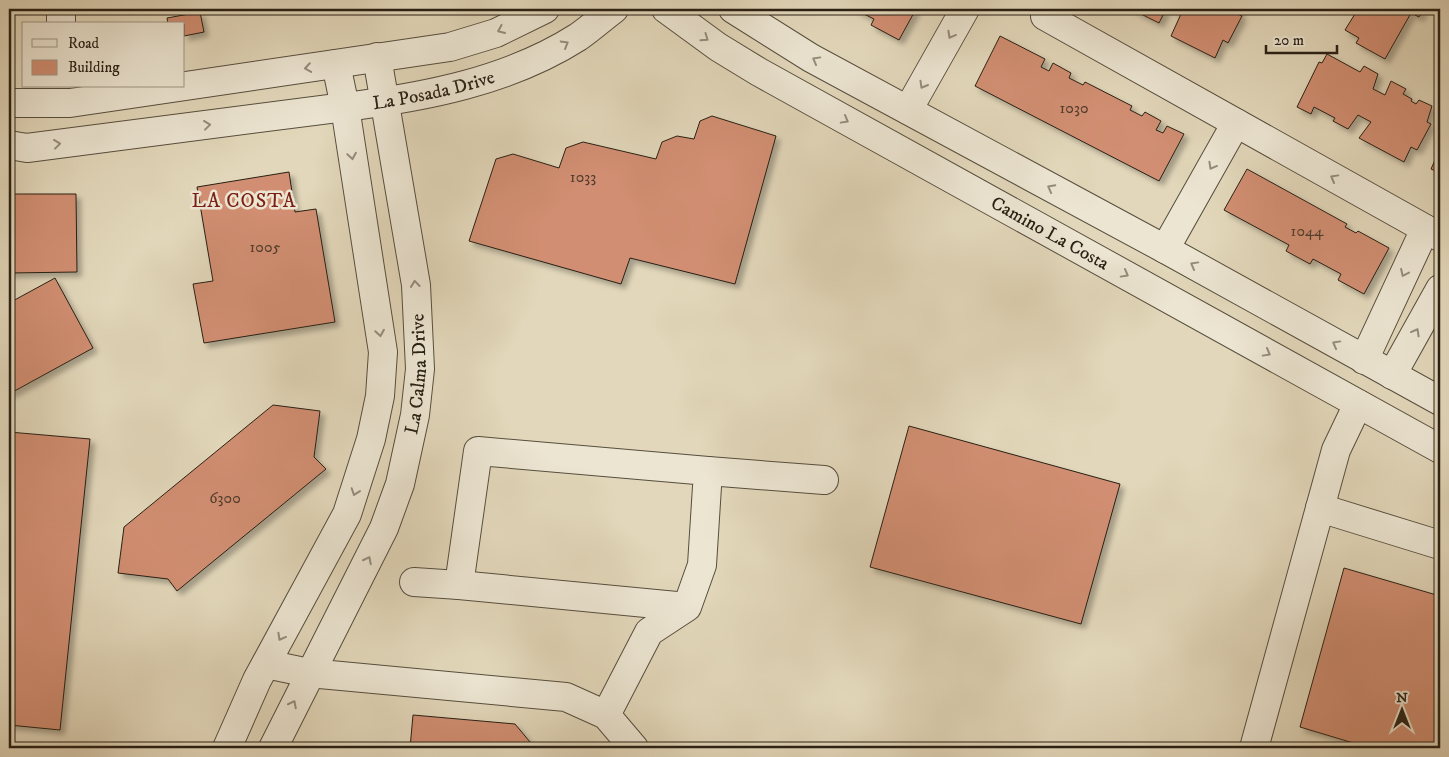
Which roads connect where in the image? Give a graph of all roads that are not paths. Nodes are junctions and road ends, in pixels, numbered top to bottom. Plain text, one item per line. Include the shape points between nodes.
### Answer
1 (62, 9) edge
2 (545, 9) edge
3 (614, 9) edge
4 (666, 9) edge
5 (733, 9) edge
6 (965, 9) edge
7 (1049, 9) edge
8 (61, 22) edge
9 (377, 57) junction
10 (336, 64) junction
11 (232, 80) junction
12 (185, 87) edge
13 (176, 88) edge
14 (56, 95) edge
15 (386, 102) junction
16 (9, 103) edge
17 (345, 107) junction
18 (908, 110) junction
19 (234, 122) junction
20 (1236, 123) junction
21 (9, 145) edge
22 (1432, 233) edge
23 (1165, 249) junction
24 (1440, 289) edge
25 (1378, 367) junction
26 (1440, 401) edge
27 (1359, 405) junction
28 (1440, 450) edge
29 (708, 470) junction
30 (824, 480) dead end
31 (1320, 508) junction
32 (1440, 545) edge
33 (414, 582) dead end
34 (460, 586) junction
35 (687, 607) junction
36 (266, 664) junction
37 (309, 672) junction
38 (606, 714) junction
39 (227, 748) edge
40 (272, 748) edge
41 (634, 748) edge
42 (1254, 748) edge

1 - 8 street
2 -> 9 street, La Posada Drive via 496,33 450,47
15 -> 3 street, La Posada Drive via 468,84 526,65 578,36
4 -> 27 street, Camino La Costa via 759,72
18 -> 5 street via 811,58
6 -> 18 street
7 - 20 street via 1045,16
9 - 10 street, La Posada Drive
9 - 15 street, La Calma Drive
10 -> 11 street, La Posada Drive
10 - 17 street, La Calma Drive
11 - 12 street, La Posada Drive
11 - 19 street
13 - 14 street, La Posada Drive via 70,103
14 - 16 street, La Posada Drive
15 - 17 street, La Posada Drive
37 -> 15 street, La Calma Drive via 384,528 400,484 415,415 420,369 418,307
17 - 19 street, La Posada Drive
17 -> 36 street, La Calma Drive via 382,352 380,396 371,439 347,514
23 -> 18 street
21 -> 19 street, La Posada Drive via 27,148
22 -> 20 street
20 -> 23 street
22 -> 25 street
25 -> 23 street
25 -> 24 street
25 - 26 street
25 - 27 street
27 - 28 street, Camino La Costa
27 - 31 street via 1336,450
29 - 30 street
29 - 34 street via 478,451
29 - 35 street via 702,565
31 - 32 street
31 - 42 street
33 - 34 street
34 - 35 street
35 - 38 street via 649,632
36 - 37 street
36 - 39 street, La Calma Drive
37 - 38 street via 566,697
40 -> 37 street, La Calma Drive
38 - 41 street

